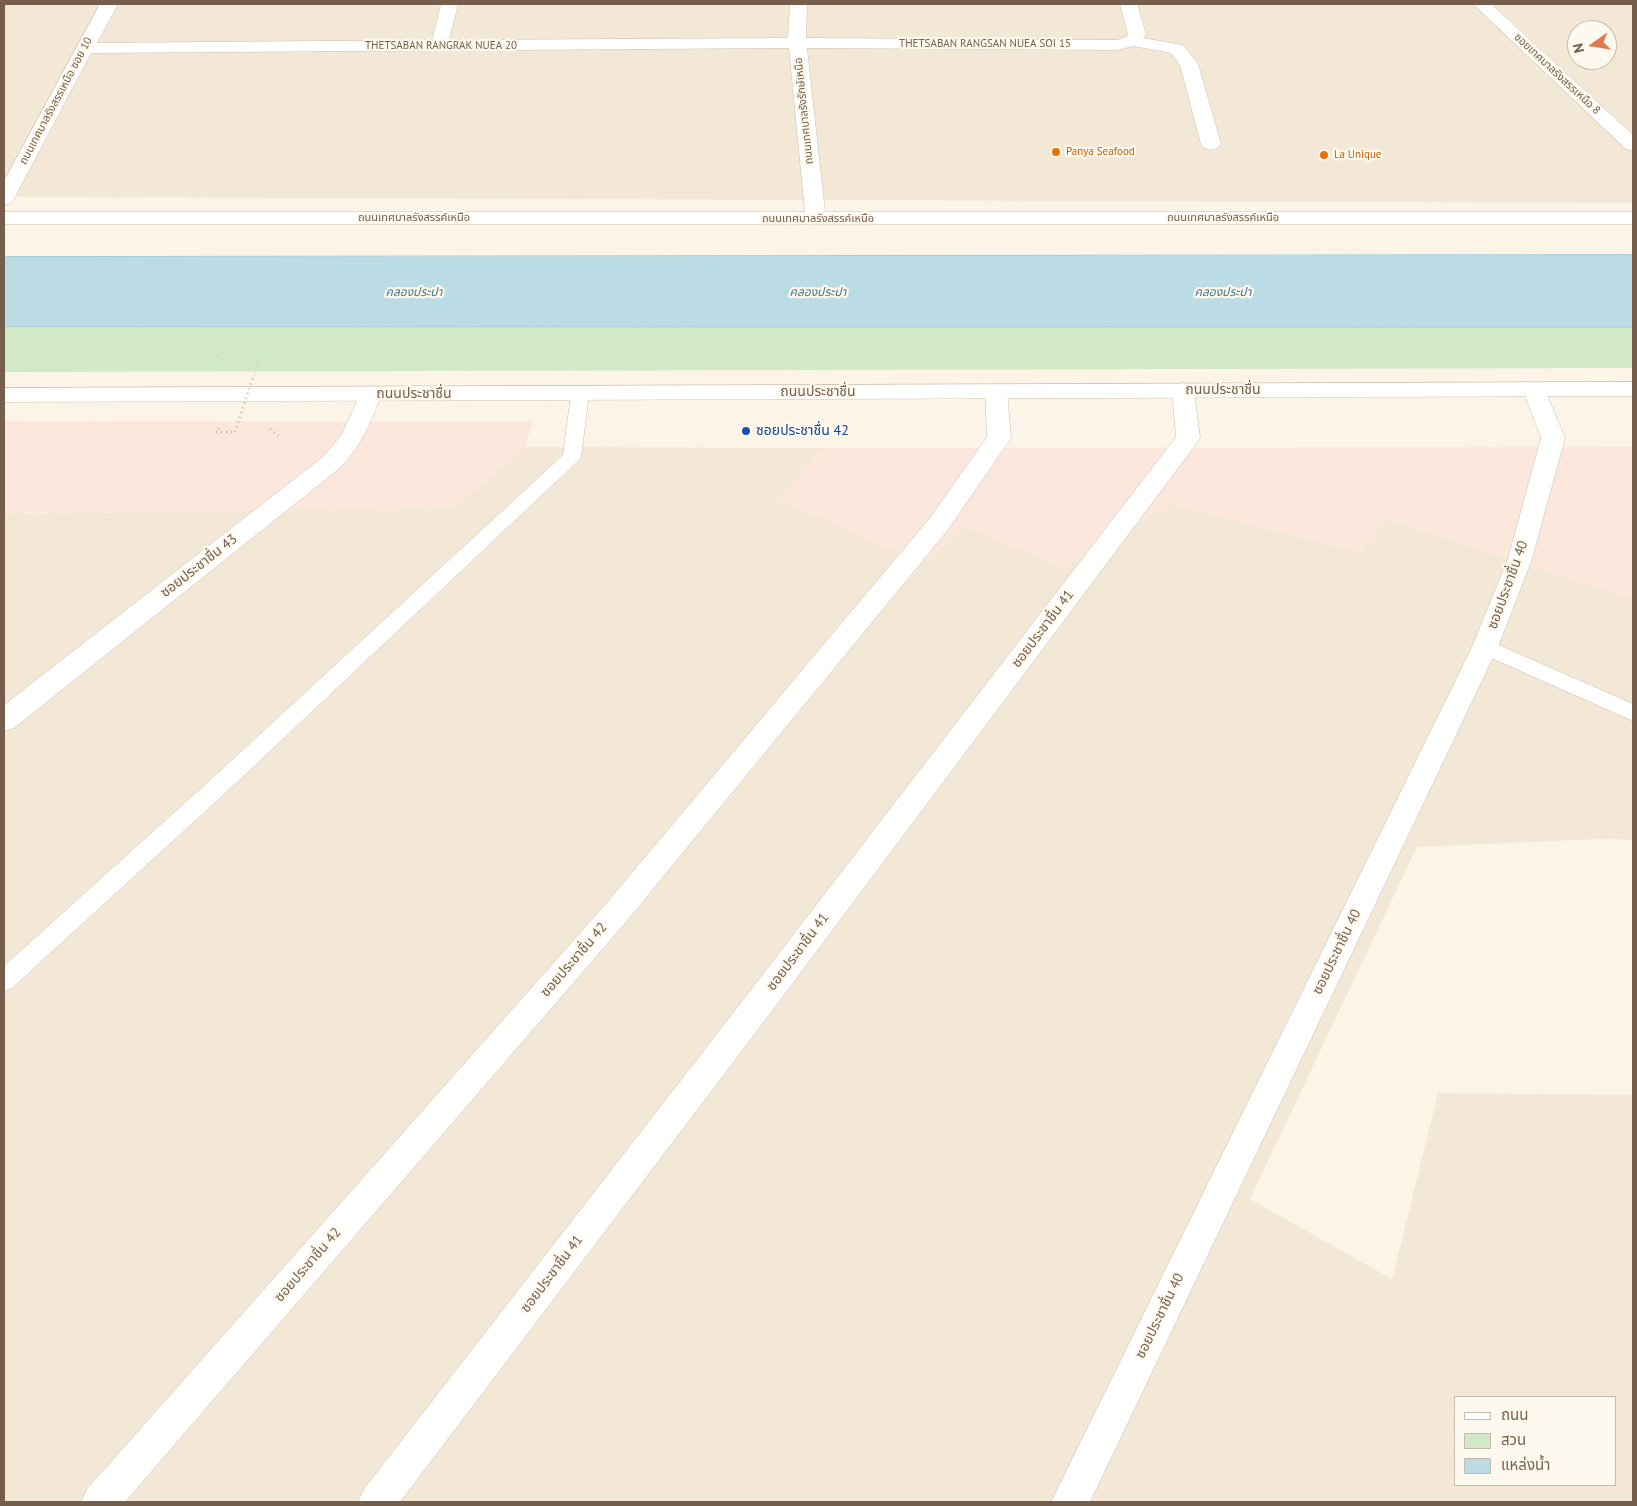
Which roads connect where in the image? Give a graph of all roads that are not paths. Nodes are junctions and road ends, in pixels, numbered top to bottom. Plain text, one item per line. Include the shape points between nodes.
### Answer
1 (109, 4) edge
2 (449, 4) edge
3 (798, 4) edge
4 (1128, 4) edge
5 (1481, 4) edge
6 (1132, 41) junction
7 (797, 43) junction
8 (439, 46) junction
9 (85, 48) junction
10 (1211, 144) dead end
11 (1633, 145) edge
12 (4, 199) edge
13 (4, 218) edge
14 (1633, 218) edge
15 (816, 219) junction
16 (1633, 389) edge
17 (1183, 390) junction
18 (1534, 390) junction
19 (996, 391) junction
20 (370, 394) junction
21 (580, 394) junction
22 (4, 395) edge
23 (1485, 647) junction
24 (1633, 713) edge
25 (4, 720) edge
26 (4, 981) edge
27 (100, 1502) edge
28 (377, 1502) edge
29 (1070, 1502) edge

1 - 9 street, ถนนเทศบาลรังสรรเหนือ ซอย 10
2 - 8 street
3 - 7 street, ถนนเทศบาลรังรักษ์เหนือ
4 - 6 street via 1137,34
5 - 11 street, ซอยเทศบาลรังสรรเหนือ 8
6 - 7 street, THETSABAN RANGSAN NUEA SOI 15 via 1118,44
6 - 10 street, THETSABAN RANGSAN NUEA SOI 15 via 1177,49 1189,64
7 - 8 street, THETSABAN RANGRAK NUEA 20
7 - 15 street, ถนนเทศบาลรังรักษ์เหนือ
8 - 9 street, THETSABAN RANGRAK NUEA 20
9 - 12 street, ถนนเทศบาลรังสรรเหนือ ซอย 10
13 - 15 street, ถนนเทศบาลรังสรรค์เหนือ
14 - 15 street, ถนนเทศบาลรังสรรค์เหนือ
16 - 18 street, ถนนประชาชื่น
17 - 18 street, ถนนประชาชื่น
17 - 19 street, ถนนประชาชื่น
17 - 28 street, ซอยประชาชื่น 41 via 1188,438
18 - 23 street, ซอยประชาชื่น 40 via 1553,438 1520,559
19 - 21 street, ถนนประชาชื่น
19 - 27 street, ซอยประชาชื่น 42 via 999,438 938,525 615,914
20 - 21 street, ถนนประชาชื่น
20 - 22 street, ถนนประชาชื่น
20 - 25 street, ซอยประชาชื่น 43 via 354,437 332,462
21 - 26 lane via 572,457
23 - 24 lane
23 - 29 street, ซอยประชาชื่น 40

